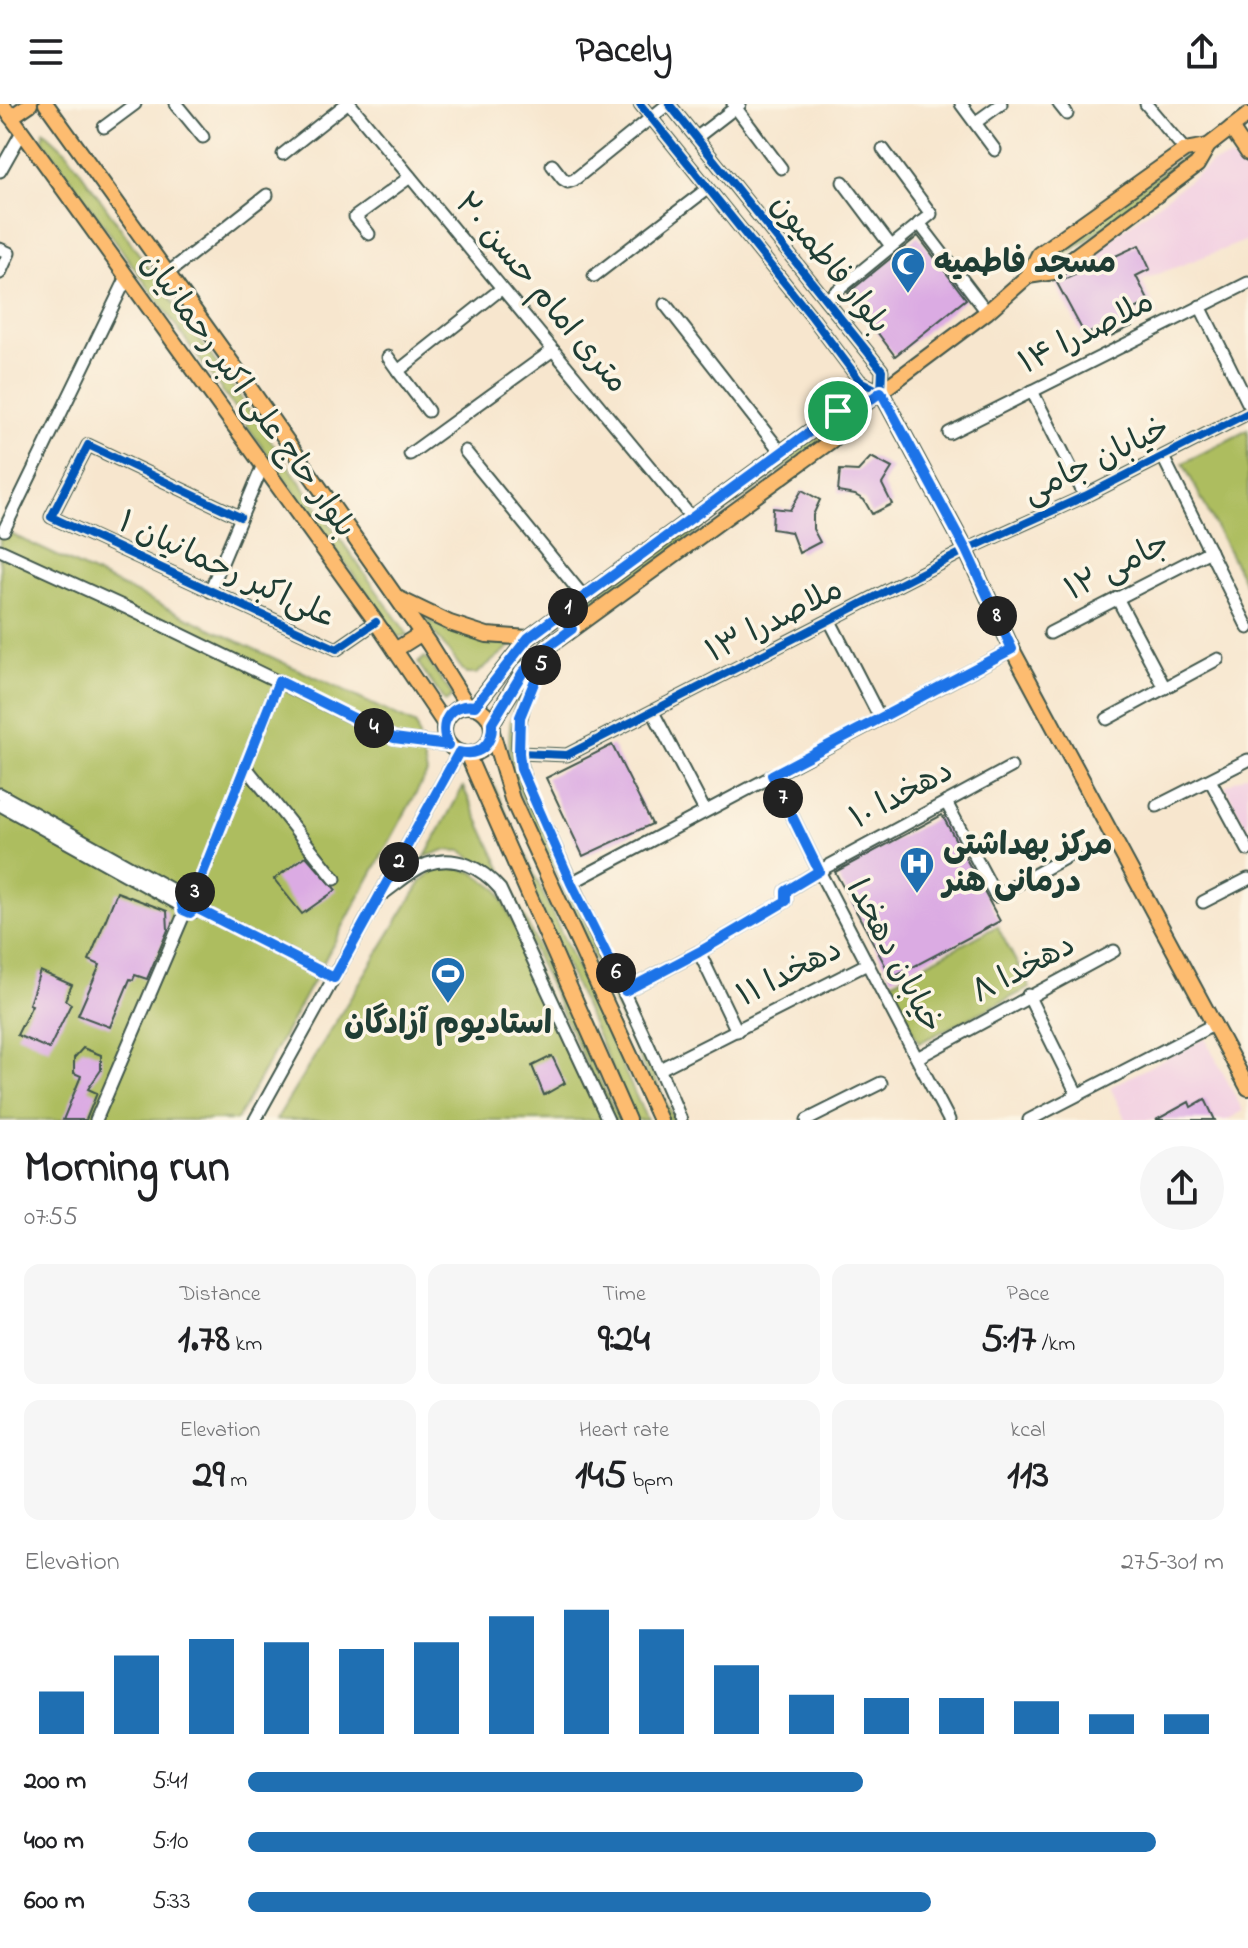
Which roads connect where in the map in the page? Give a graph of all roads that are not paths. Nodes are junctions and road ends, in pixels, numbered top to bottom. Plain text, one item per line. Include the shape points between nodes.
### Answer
1 (2, 104) edge
2 (30, 104) edge
3 (46, 104) edge
4 (135, 104) edge
5 (176, 104) edge
6 (348, 104) edge
7 (640, 104) edge
8 (668, 104) edge
9 (961, 104) edge
10 (1001, 104) edge
11 (1146, 104) edge
12 (737, 105) edge
13 (1248, 115) edge
14 (11, 117) junction
15 (650, 117) junction
16 (976, 122) junction
17 (104, 127) dead end
18 (1231, 128) junction
19 (22, 132) junction
20 (203, 137) dead end
21 (696, 138) junction
22 (1208, 146) junction
23 (883, 149) dead end
24 (995, 150) dead end
25 (1185, 150) junction
26 (1248, 153) edge
27 (283, 154) dead end
28 (552, 165) dead end
29 (781, 168) dead end
30 (0, 171) edge
31 (410, 177) junction
32 (843, 182) dead end
33 (707, 189) junction
34 (267, 195) dead end
35 (919, 223) junction
36 (369, 234) dead end
37 (891, 246) junction
38 (0, 249) edge
39 (0, 273) edge
40 (168, 273) junction
41 (594, 276) dead end
42 (1028, 276) junction
43 (127, 277) junction
44 (1248, 283) edge
45 (501, 289) junction
46 (826, 300) junction
47 (665, 304) dead end
48 (1200, 306) junction
49 (987, 312) junction
50 (864, 348) junction
51 (553, 350) junction
52 (388, 357) dead end
53 (847, 363) junction
54 (398, 371) junction
55 (1032, 391) junction
56 (881, 392) junction
57 (1248, 403) edge
58 (428, 411) dead end
59 (855, 411) junction
60 (1248, 413) edge
61 (949, 433) dead end
62 (465, 451) dead end
63 (781, 452) junction
64 (410, 454) dead end
65 (1163, 457) junction
66 (263, 465) junction
67 (1085, 496) junction
68 (240, 517) junction
69 (691, 517) junction
70 (4, 530) dead end
71 (0, 550) edge
72 (966, 550) junction
73 (1210, 551) junction
74 (210, 591) junction
75 (583, 596) junction
76 (396, 597) junction
77 (1117, 598) junction
78 (560, 614) junction
79 (830, 621) junction
80 (376, 622) junction
81 (1248, 628) edge
82 (572, 629) junction
83 (422, 633) junction
84 (1050, 633) dead end
85 (528, 638) junction
86 (549, 646) junction
87 (1012, 649) junction
88 (395, 650) junction
89 (1218, 659) dead end
90 (279, 681) junction
91 (1165, 688) junction
92 (471, 706) junction
93 (653, 712) junction
94 (880, 718) junction
95 (1107, 719) dead end
96 (444, 723) junction
97 (492, 728) junction
98 (458, 750) junction
99 (519, 753) junction
100 (1248, 760) edge
101 (245, 766) junction
102 (1011, 767) dead end
103 (772, 775) junction
104 (1210, 780) junction
105 (0, 794) edge
106 (946, 802) junction
107 (0, 805) edge
108 (1157, 806) dead end
109 (705, 811) junction
110 (1248, 850) edge
111 (1072, 854) dead end
112 (819, 871) junction
113 (335, 879) dead end
114 (1248, 879) edge
115 (571, 883) junction
116 (380, 895) junction
117 (1203, 902) dead end
118 (188, 904) junction
119 (1114, 951) dead end
120 (699, 952) junction
121 (867, 964) junction
122 (334, 978) junction
123 (625, 991) junction
124 (1028, 995) junction
125 (1215, 1024) junction
126 (737, 1031) junction
127 (917, 1058) junction
128 (660, 1069) junction
129 (881, 1083) dead end
130 (1248, 1088) edge
131 (1077, 1094) junction
132 (96, 1120) edge
133 (255, 1120) edge
134 (608, 1120) edge
135 (628, 1120) edge
136 (660, 1120) edge
137 (681, 1120) edge
138 (809, 1120) edge
139 (949, 1120) edge
140 (1029, 1120) edge

1 - 14 main road, بلوار حاج علی اکبر رحمانیان
2 - 14 main road
3 - 40 main road, بلوار حاج علی اکبر رحمانیان
4 - 17 street
5 - 20 street
6 - 27 street
6 - 31 street, ۲۰ متری امام حسن
7 - 15 street, بلوار فاطمیون
8 - 15 street
8 - 21 street, بلوار فاطمیون
9 - 16 street
10 - 16 street
11 - 25 street
12 - 21 street
12 - 29 street
13 - 18 main road
14 - 19 main road, بلوار حاج علی اکبر رحمانیان
15 - 28 street via 574,180 563,179
15 - 33 street, بلوار فاطمیون
16 - 24 street
18 - 22 main road
18 - 26 main road
19 - 30 street
19 - 43 main road, بلوار حاج علی اکبر رحمانیان
21 - 46 street, بلوار فاطمیون
22 - 25 main road
22 - 42 main road via 1197,165 1054,272
23 - 35 street via 931,214
25 - 42 main road via 1039,254
31 - 36 street via 355,217
31 - 45 street, ۲۰ متری امام حسن
32 - 37 street
33 - 41 street
33 - 53 street, بلوار فاطمیون
34 - 40 street
35 - 37 street
35 - 49 street
37 - 46 street
38 - 39 street via 9,253
40 - 76 main road, بلوار حاج علی اکبر رحمانیان
42 - 49 main road
43 - 66 main road, بلوار حاج علی اکبر رحمانیان
43 - 70 street
44 - 48 street, ملاصدرا ۱۴
45 - 51 street, ۲۰ متری امام حسن
45 - 54 street
46 - 50 street, بلوار فاطمیون
47 - 63 street
48 - 55 street, ملاصدرا ۱۴
48 - 57 street
49 - 56 main road
50 - 53 street via 861,356
50 - 56 street, بلوار فاطمیون via 882,370
51 - 64 street
51 - 69 street, ۲۰ متری امام حسن
52 - 54 street
53 - 56 street, بلوار فاطمیون via 860,381
54 - 58 street
55 - 61 street, ملاصدرا ۱۴
55 - 67 street
56 - 59 main road
56 - 72 main road
59 - 63 main road via 838,411
59 - 82 main road via 850,426 839,435
60 - 65 street, خیابان جامی
62 - 75 street
63 - 69 main road
65 - 67 street, خیابان جامی
65 - 73 street, خیابان جامی
66 - 68 street
66 - 80 main road, بلوار حاج علی اکبر رحمانیان
67 - 72 street, خیابان جامی
68 - 74 street
68 - 74 street, علی‌اکبر رحمانیان ۱ via 88,445 51,517
69 - 75 main road
71 - 90 street
72 - 79 street, ملاصدرا ۱۳
72 - 87 main road
73 - 77 street, جامی ۱۲
73 - 81 street, خیابان جامی
74 - 80 street, علی‌اکبر رحمانیان ۱ via 337,649
75 - 78 main road
76 - 83 main road, بلوار حاج علی اکبر رحمانیان
76 - 85 main road via 487,635
77 - 84 street, جامی ۱۲
77 - 91 street
78 - 82 main road
78 - 85 main road
79 - 93 street, ملاصدرا ۱۳
79 - 94 street
80 - 88 main road, بلوار حاج علی اکبر رحمانیان
82 - 86 main road
83 - 88 main road
83 - 92 main road, بلوار حاج علی اکبر رحمانیان
85 - 92 main road
86 - 97 main road via 523,672
86 - 99 street via 520,717
87 - 94 street
87 - 125 main road
88 - 96 main road, بلوار حاج علی اکبر رحمانیان
89 - 91 street
90 - 98 street via 394,738
90 - 101 street
91 - 95 street
92 - 96 main road via 453,710
92 - 97 main road via 488,716
93 - 99 street, ملاصدرا ۱۳ via 567,755
93 - 109 street
94 - 103 street
96 - 98 main road via 443,730
97 - 98 main road via 481,750
97 - 136 main road via 512,799
98 - 116 street
98 - 135 main road
99 - 115 street via 521,769
100 - 104 street
101 - 113 street
101 - 118 street
102 - 106 street, دهخدا ۱۰
103 - 109 street
103 - 112 street, خیابان دهخدا
104 - 108 street
104 - 110 street
105 - 118 street
106 - 111 street via 996,896
106 - 112 street, دهخدا ۱۰
107 - 118 street
109 - 115 street
112 - 120 street, دهخدا ۱۰ via 786,891 786,901
112 - 121 street, خیابان دهخدا
114 - 117 street
115 - 123 street
116 - 122 street
116 - 134 street via 427,864 459,860 488,875 500,889
118 - 122 street
118 - 132 street
119 - 124 street, دهخدا ۸
120 - 123 street
120 - 126 street
121 - 126 street, دهخدا ۱۱
121 - 127 street, خیابان دهخدا
122 - 133 street
123 - 128 street
124 - 127 street, دهخدا ۸
124 - 131 street
125 - 130 main road
125 - 131 street
126 - 128 street, دهخدا ۱۱
127 - 139 street, خیابان دهخدا
128 - 137 street
129 - 138 street
131 - 140 street

